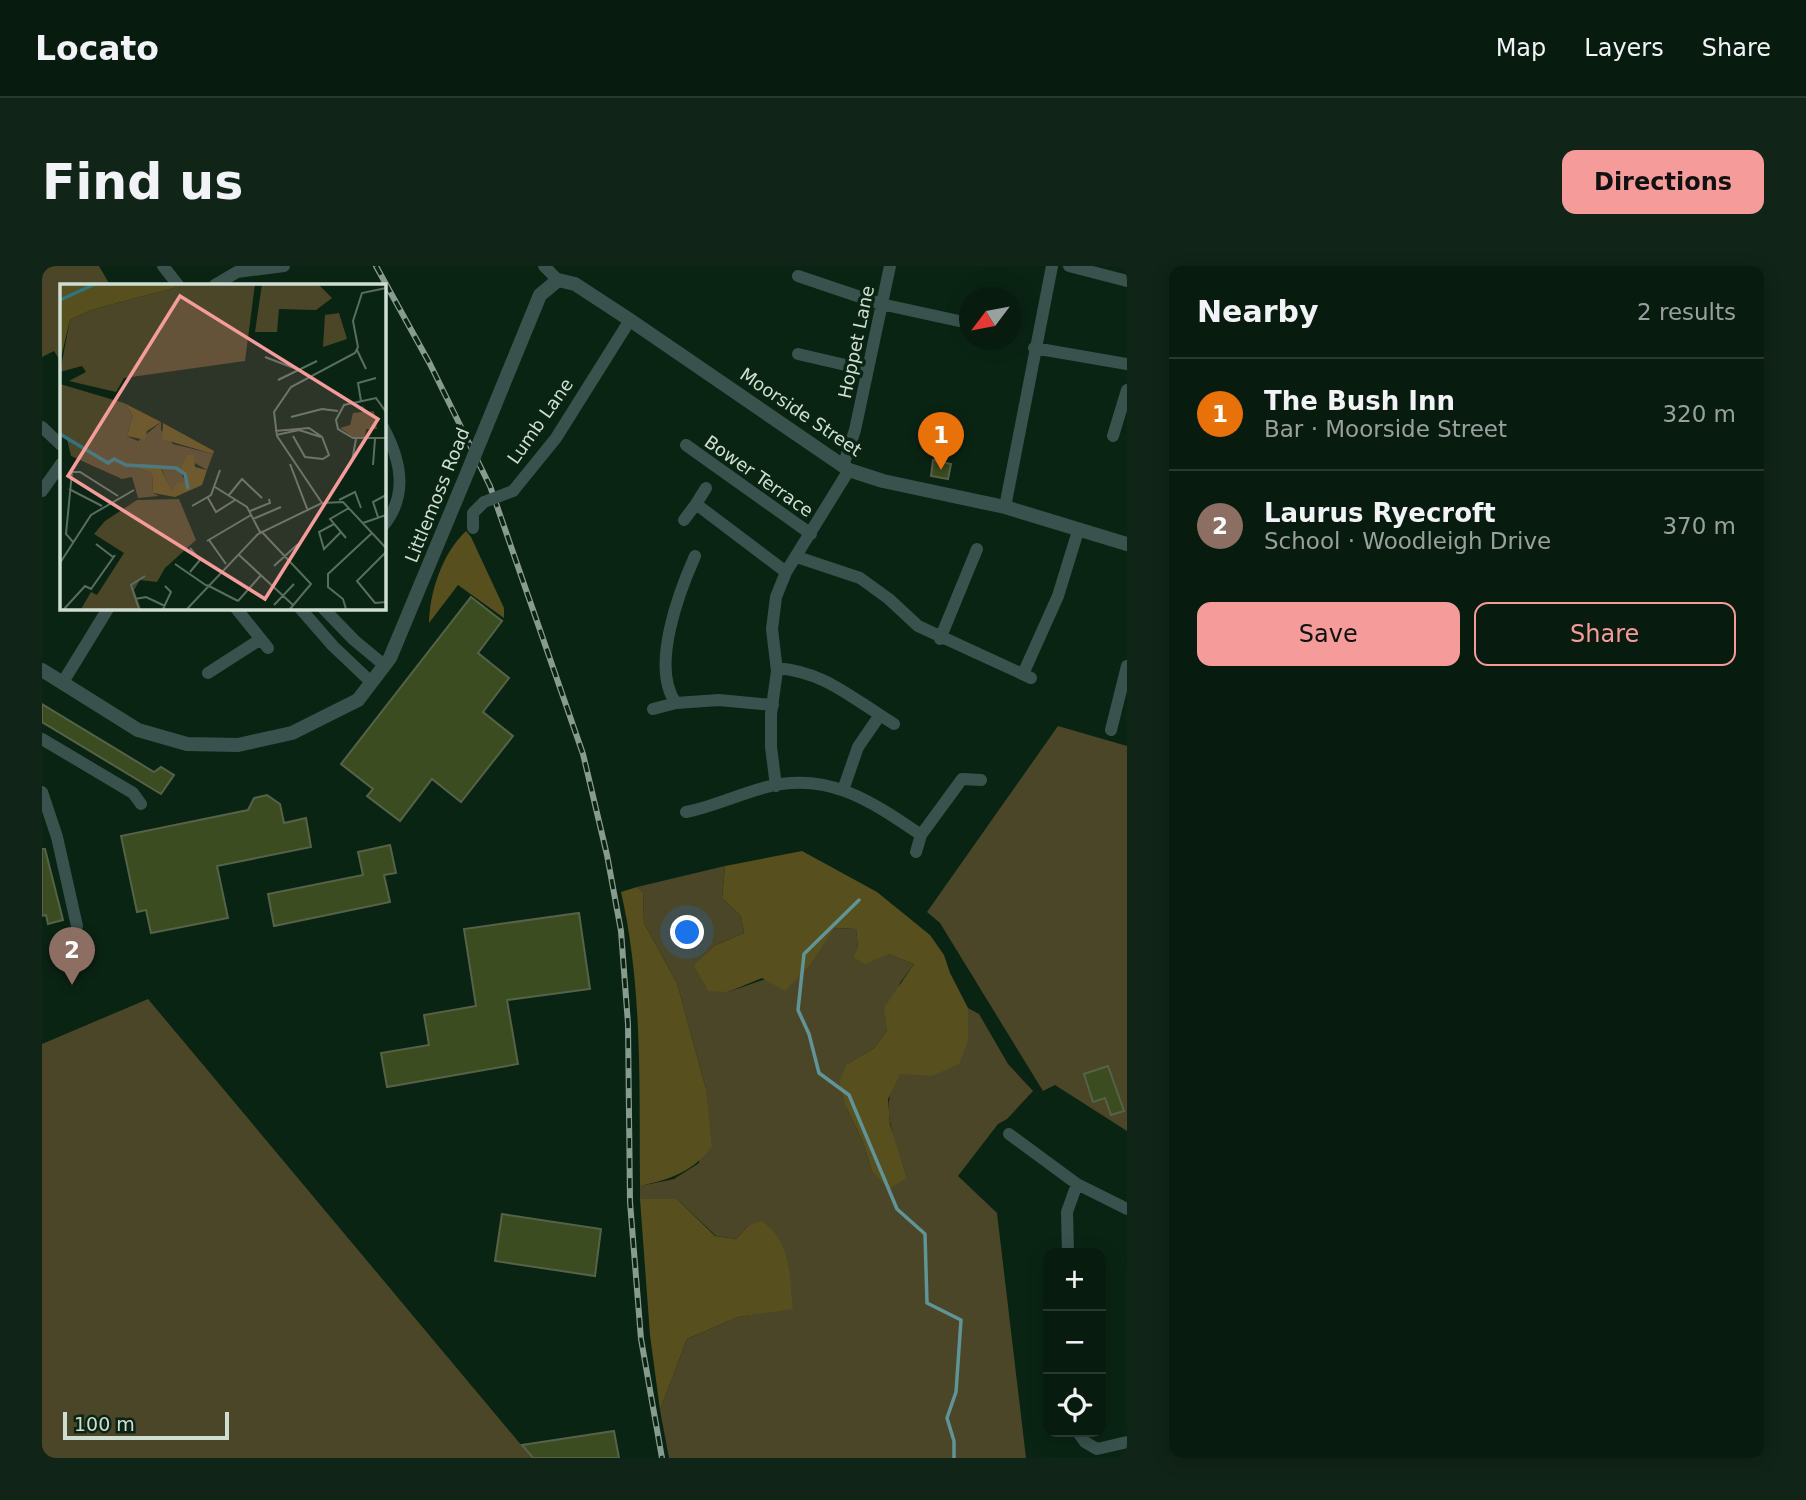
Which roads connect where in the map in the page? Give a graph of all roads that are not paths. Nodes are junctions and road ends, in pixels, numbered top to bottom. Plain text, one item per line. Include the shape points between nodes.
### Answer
1 (163, 266) edge
2 (284, 266) edge
3 (544, 266) edge
4 (890, 266) edge
5 (1052, 266) edge
6 (1069, 266) edge
7 (798, 276) dead end
8 (558, 280) junction
9 (1127, 281) edge
10 (177, 284) edge
11 (217, 284) edge
12 (881, 303) junction
13 (630, 320) junction
14 (959, 321) dead end
15 (1034, 348) junction
16 (798, 354) dead end
17 (1127, 363) edge
18 (867, 370) junction
19 (1127, 390) edge
20 (42, 427) edge
21 (385, 431) edge
22 (1113, 436) dead end
23 (60, 444) edge
24 (686, 445) dead end
25 (60, 465) edge
26 (846, 468) junction
27 (706, 488) dead end
28 (42, 491) edge
29 (696, 504) junction
30 (1005, 507) junction
31 (684, 520) dead end
32 (385, 522) edge
33 (473, 528) dead end
34 (1078, 531) junction
35 (811, 534) junction
36 (1127, 544) edge
37 (977, 549) dead end
38 (695, 556) dead end
39 (797, 557) junction
40 (786, 572) junction
41 (108, 609) edge
42 (237, 609) edge
43 (301, 609) edge
44 (324, 609) edge
45 (940, 639) junction
46 (384, 664) junction
47 (1127, 666) edge
48 (777, 668) junction
49 (42, 670) edge
50 (208, 673) dead end
51 (63, 682) junction
52 (371, 682) junction
53 (677, 703) junction
54 (773, 705) junction
55 (653, 709) dead end
56 (880, 715) junction
57 (894, 724) dead end
58 (1111, 730) dead end
59 (42, 740) edge
60 (981, 780) dead end
61 (776, 786) junction
62 (842, 790) junction
63 (42, 792) edge
64 (141, 804) dead end
65 (686, 812) dead end
66 (921, 835) junction
67 (916, 852) dead end
68 (77, 926) dead end
69 (1009, 1134) dead end
70 (1077, 1184) junction
71 (1127, 1209) edge
72 (1068, 1248) edge
73 (1082, 1437) edge
74 (1127, 1441) edge

1 - 10 street
2 - 11 street via 237,272
3 - 8 street
4 - 12 street, Hoppet Lane
5 - 15 street
6 - 9 street
7 - 12 street
8 - 13 street, Moorside Street via 575,284
8 - 46 street, Littlemoss Road, bridge via 540,295
12 - 14 street
12 - 18 street, Hoppet Lane
13 - 26 street, Moorside Street
13 - 33 street, Lumb Lane, bridge via 556,438 513,491 484,502 473,513
15 - 17 street
15 - 30 street
16 - 18 street
18 - 26 street, Hoppet Lane
19 - 22 street
20 - 23 street
21 - 32 street via 402,480 397,504
24 - 35 street, Bower Terrace
25 - 28 street
26 - 30 street, Moorside Street via 884,481
26 - 35 street, Hoppet Lane
27 - 29 street
29 - 31 street
29 - 40 street
30 - 34 street, Moorside Street
34 - 36 street, Moorside Street
34 - 45 street via 1027,676
35 - 39 street, Hoppet Lane
37 - 45 street
38 - 53 street via 665,662 668,691
39 - 40 street, Hoppet Lane
39 - 45 street via 860,578
40 - 48 street, Hoppet Lane via 773,613
41 - 51 street
42 - 50 street via 265,644
43 - 52 street
44 - 46 street
46 - 52 street, Littlemoss Road
47 - 58 street
48 - 54 street, Hoppet Lane
48 - 56 street via 824,678
49 - 51 street
51 - 52 street, Littlemoss Road via 138,730 187,744 238,745 292,733 358,700
53 - 54 street via 719,700
53 - 55 street
54 - 61 street, Hoppet Lane via 771,747
56 - 57 street
56 - 62 street via 858,747
59 - 64 street via 133,793
60 - 66 street via 962,779
61 - 62 street via 825,785
61 - 65 street
62 - 66 street via 864,797
63 - 68 street
66 - 67 street
69 - 70 street
70 - 71 street
70 - 72 street via 1067,1212
73 - 74 street via 1097,1449

